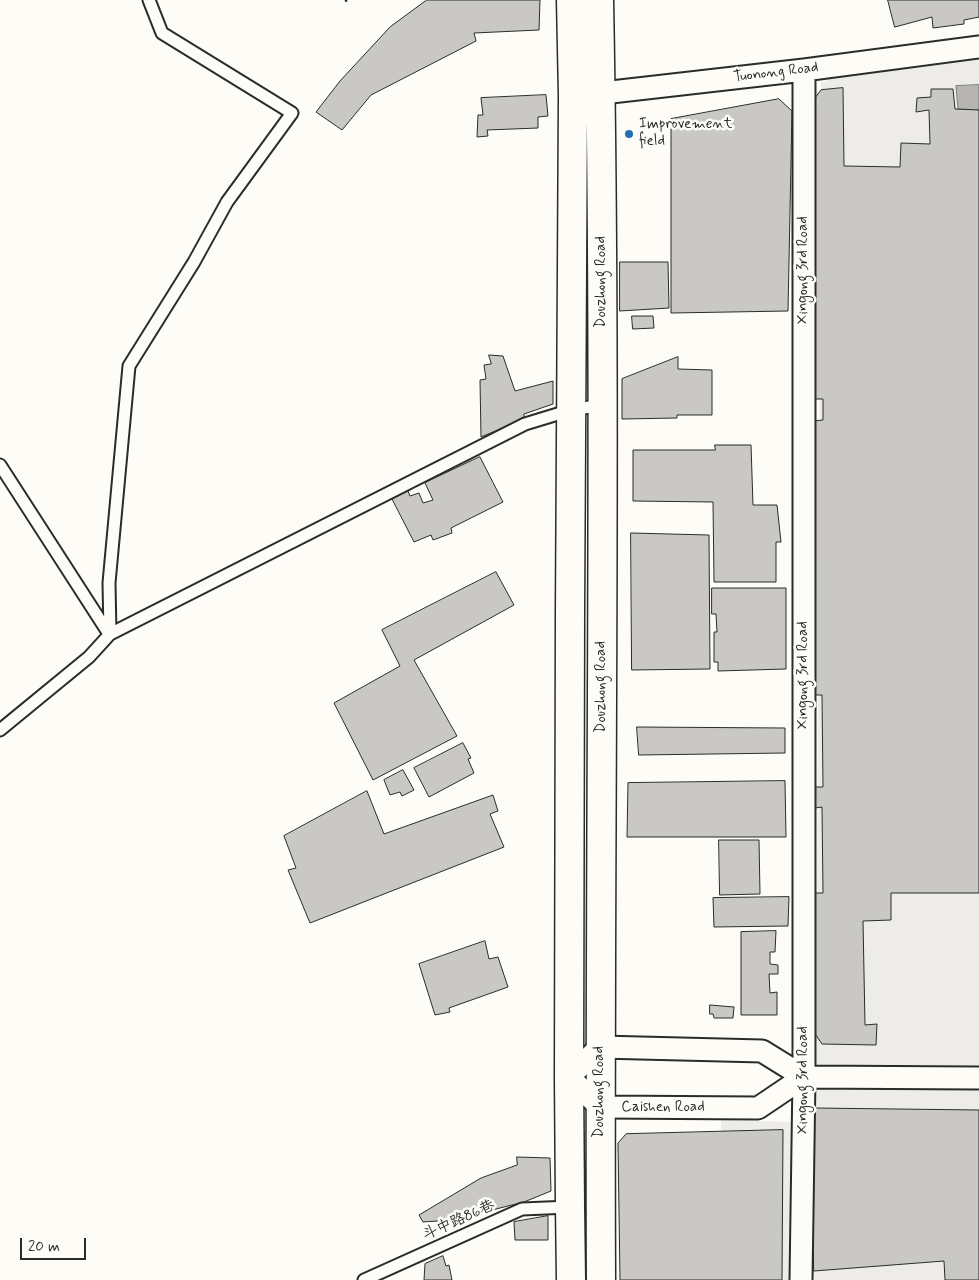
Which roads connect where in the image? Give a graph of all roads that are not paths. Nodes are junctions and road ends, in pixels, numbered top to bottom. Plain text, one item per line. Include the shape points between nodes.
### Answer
1 (149, 0) edge
2 (571, 0) edge
3 (600, 0) edge
4 (979, 47) edge
5 (804, 70) junction
6 (601, 93) junction
7 (572, 96) junction
8 (602, 406) junction
9 (571, 410) junction
10 (0, 465) edge
11 (570, 612) junction
12 (602, 612) junction
13 (110, 634) junction
14 (0, 730) edge
15 (600, 1047) junction
16 (569, 1076) junction
17 (804, 1077) junction
18 (979, 1078) edge
19 (600, 1107) junction
20 (570, 1207) junction
21 (364, 1280) edge
22 (572, 1280) edge
23 (601, 1280) edge
24 (802, 1280) edge

1 - 13 lane via 162,33 292,113 227,202 129,366 109,583
2 - 7 main road, Douzhong Road
3 - 6 main road, Douzhong Road
4 - 5 street, Tuonong Road
5 - 6 street, Tuonong Road
5 - 17 street, Xingong 3rd Road
6 - 7 street, Tuonong Road
6 - 8 main road, Douzhong Road
7 - 9 main road, Douzhong Road
8 - 9 lane
8 - 12 main road, Douzhong Road
9 - 11 main road, Douzhong Road
9 - 13 lane via 525,424
10 - 13 lane
11 - 12 main road
11 - 16 main road, Douzhong Road
12 - 15 main road, Douzhong Road
13 - 14 lane via 89,657
15 - 16 street
15 - 17 street via 762,1051
15 - 19 main road, Douzhong Road
16 - 19 street, Caishen Road
16 - 20 main road, Douzhong Road
17 - 18 street
17 - 19 street, Caishen Road via 758,1108
17 - 24 street, Xingong 3rd Road
19 - 23 main road, Douzhong Road
20 - 21 lane, 斗中路86巷 via 522,1209
20 - 22 main road, Douzhong Road

